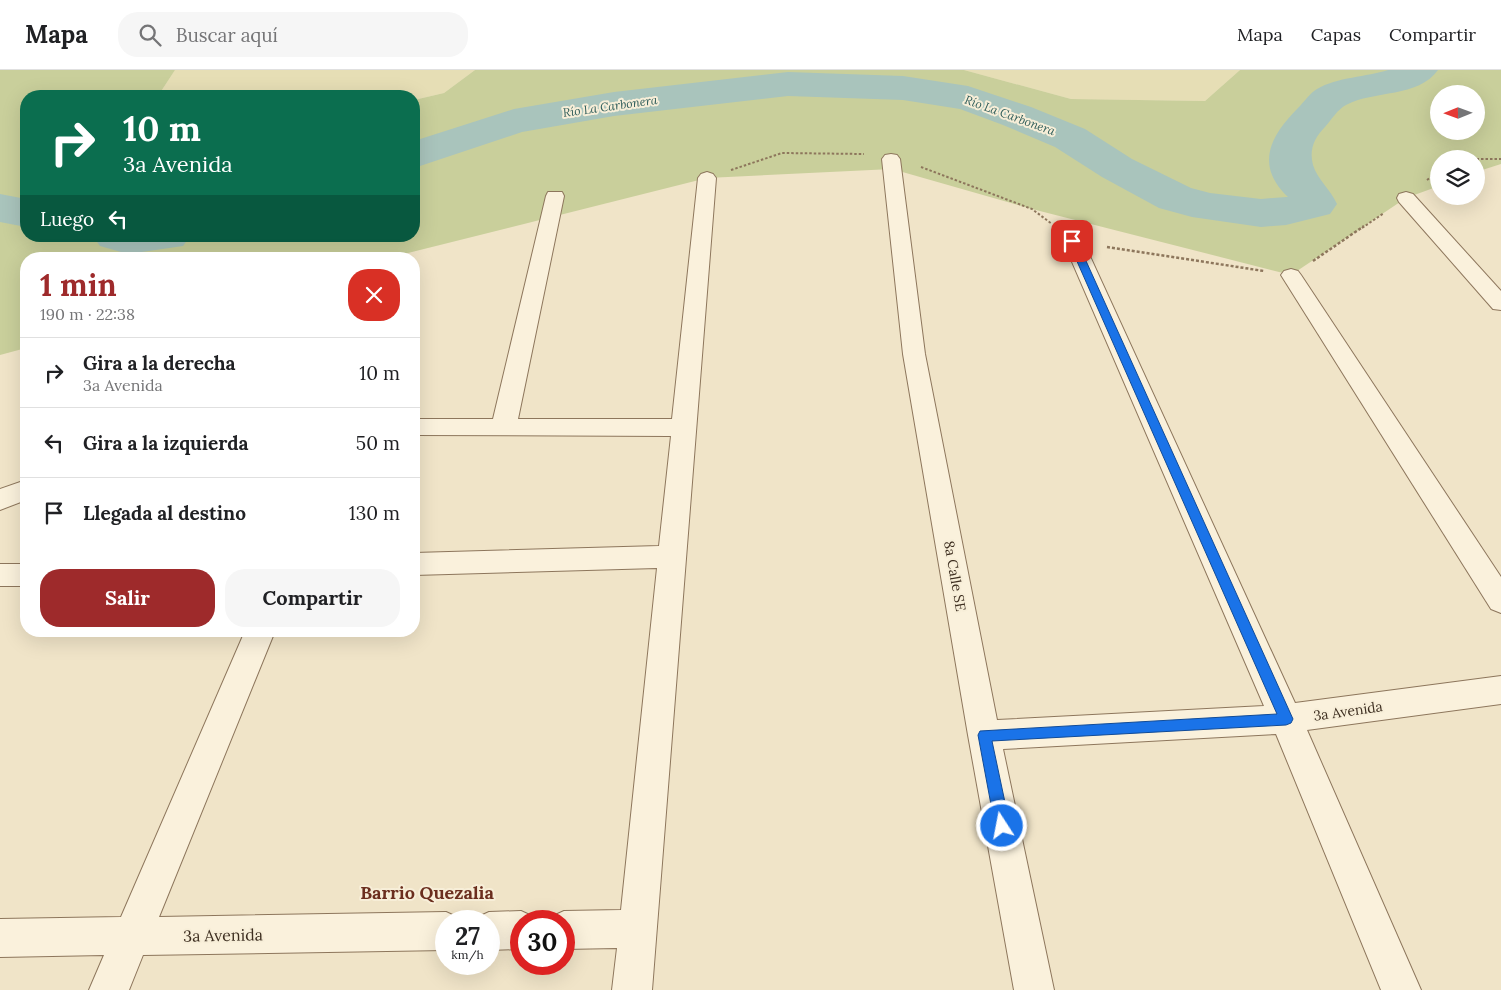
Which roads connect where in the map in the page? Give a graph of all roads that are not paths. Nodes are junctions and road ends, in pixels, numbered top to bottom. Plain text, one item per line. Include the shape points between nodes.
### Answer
1 (891, 159) road end
2 (706, 178) road end
3 (555, 196) dead end
4 (1406, 198) road end
5 (1072, 241) road end
6 (1291, 276) road end
7 (1501, 304) edge
8 (420, 427) edge
9 (504, 427) junction
10 (684, 428) junction
11 (20, 492) edge
12 (0, 500) edge
13 (672, 557) junction
14 (420, 564) edge
15 (0, 575) edge
16 (20, 575) edge
17 (1501, 601) edge
18 (257, 637) edge
19 (1501, 690) edge
20 (1286, 719) junction
21 (984, 735) junction
22 (638, 928) junction
23 (575, 930) edge
24 (435, 931) edge
25 (132, 936) junction
26 (0, 938) edge
27 (109, 990) edge
28 (632, 990) edge
29 (1034, 990) edge
30 (1401, 990) edge

1 - 21 street, 8a Calle SE via 914,354
2 - 10 street
3 - 9 street
4 - 7 street
5 - 20 street
6 - 17 street
8 - 9 street
9 - 10 street
10 - 13 street
11 - 12 street
13 - 14 street
13 - 22 street
15 - 16 street
18 - 25 street
19 - 20 street, 3a Avenida
20 - 21 street, 3a Avenida
20 - 30 street
21 - 29 street, 8a Calle SE
22 - 23 street
22 - 28 street
24 - 25 street, 3a Avenida
25 - 26 street, 3a Avenida
25 - 27 street

